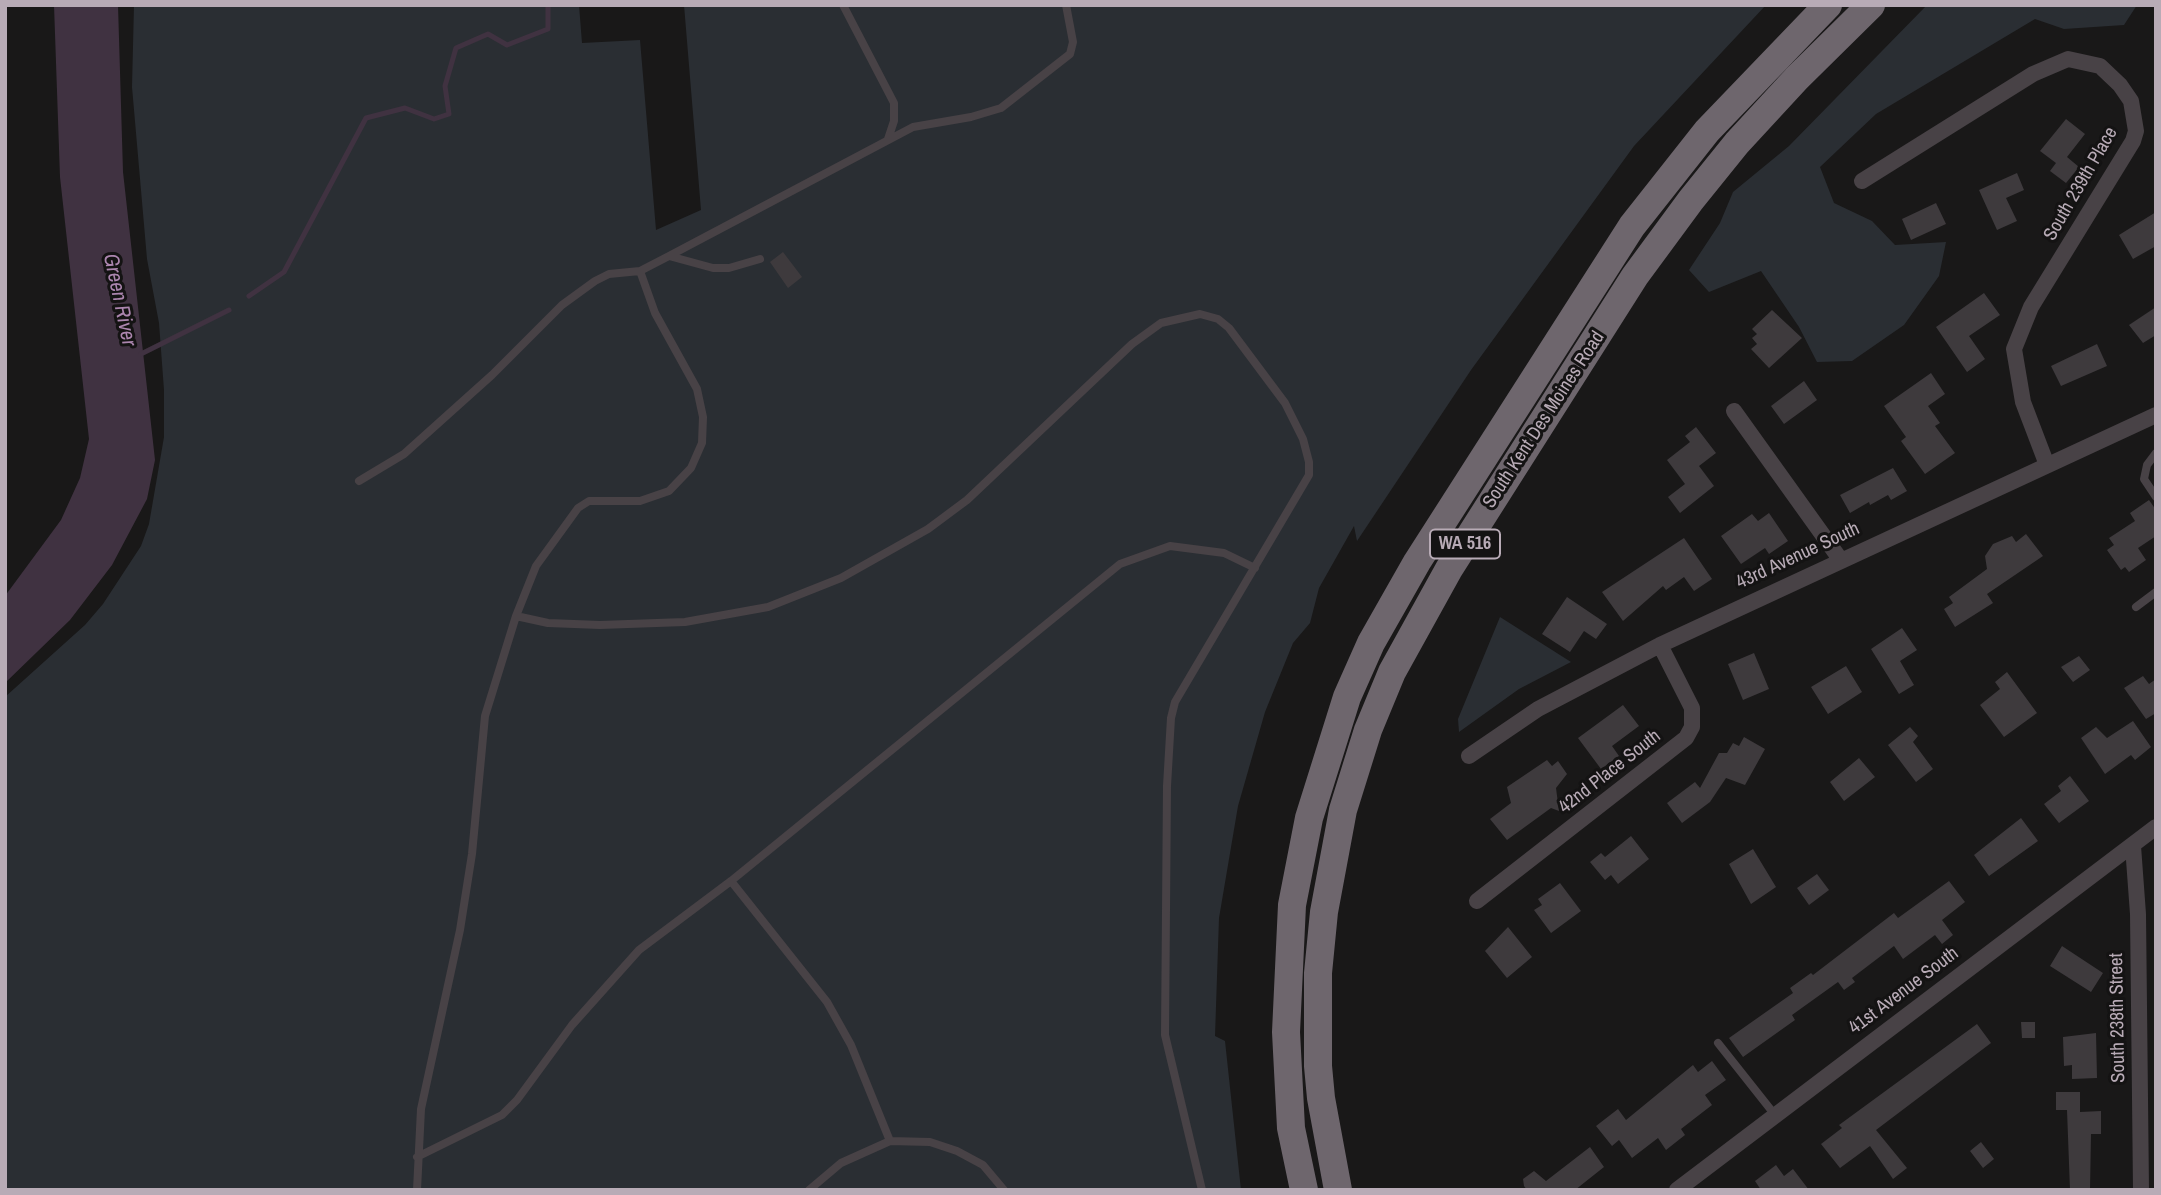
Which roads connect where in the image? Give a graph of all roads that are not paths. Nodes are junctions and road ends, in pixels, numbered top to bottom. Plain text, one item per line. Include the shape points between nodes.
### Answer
1 (843, 5) edge
2 (1066, 5) edge
3 (1828, 5) edge
4 (1871, 5) edge
5 (888, 139) junction
6 (1862, 181) dead end
7 (669, 256) junction
8 (760, 260) dead end
9 (640, 271) junction
10 (1734, 411) dead end
11 (2156, 415) edge
12 (2156, 453) edge
13 (2047, 465) junction
14 (359, 481) dead end
15 (2156, 497) edge
16 (1840, 559) junction
17 (1255, 568) junction
18 (2156, 592) edge
19 (2136, 607) dead end
20 (516, 615) junction
21 (1660, 645) junction
22 (1469, 755) dead end
23 (2156, 827) edge
24 (2133, 846) junction
25 (731, 881) junction
26 (1477, 901) dead end
27 (1718, 1043) dead end
28 (1775, 1115) junction
29 (890, 1141) junction
30 (417, 1157) junction
31 (417, 1190) edge
32 (809, 1190) edge
33 (1004, 1190) edge
34 (1202, 1190) edge
35 (1304, 1190) edge
36 (1338, 1190) edge
37 (1677, 1190) edge
38 (2141, 1190) edge

1 - 5 lane via 894,103
2 - 5 lane via 1073,42 1070,54 1018,96 986,114 932,122
3 - 35 highway, South Kent Des Moines Road / WA 516 via 1707,131 1632,226 1417,562 1371,643 1335,729 1308,818 1292,905 1286,1032 1291,1128
4 - 36 highway, South Kent Des Moines Road / WA 516 via 1737,143 1635,276 1449,569 1392,672 1349,790 1324,912 1318,973 1318,1066
5 - 7 lane
6 - 13 street, South 239th Place via 2033,74 2068,58 2100,66 2131,101 2133,141 2031,307 2014,349 2023,402
7 - 8 lane via 713,268
7 - 9 lane
9 - 14 lane via 609,274 577,293 414,445
9 - 20 lane via 655,313 697,389 703,430 697,458 681,481 653,498 589,501 578,508 536,566
10 - 16 street
11 - 13 street, 43rd Avenue South
12 - 15 lane via 2144,479
13 - 16 street, 43rd Avenue South
16 - 21 street, 43rd Avenue South
17 - 20 lane via 1309,475 1309,462 1285,403 1229,328 1209,315 1188,315 1161,323 1132,344 967,500 928,529 841,578 768,607 685,622 548,623
17 - 25 lane via 1224,553 1170,546 1120,564
17 - 34 lane via 1175,702 1170,730 1165,1035
18 - 19 lane
20 - 30 lane via 485,716 470,867 421,1109
21 - 22 street, 43rd Avenue South via 1538,709
21 - 26 street, 42nd Place South via 1692,708 1692,727 1686,738
23 - 24 street, 41st Avenue South
24 - 28 street, 41st Avenue South
24 - 38 street, South 238th Street
25 - 29 lane via 827,1002 851,1045
25 - 30 lane via 639,950 572,1025 502,1115
27 - 28 lane
28 - 37 street, 41st Avenue South
29 - 32 lane via 841,1163
29 - 33 lane via 930,1143 957,1151 982,1164
30 - 31 lane

